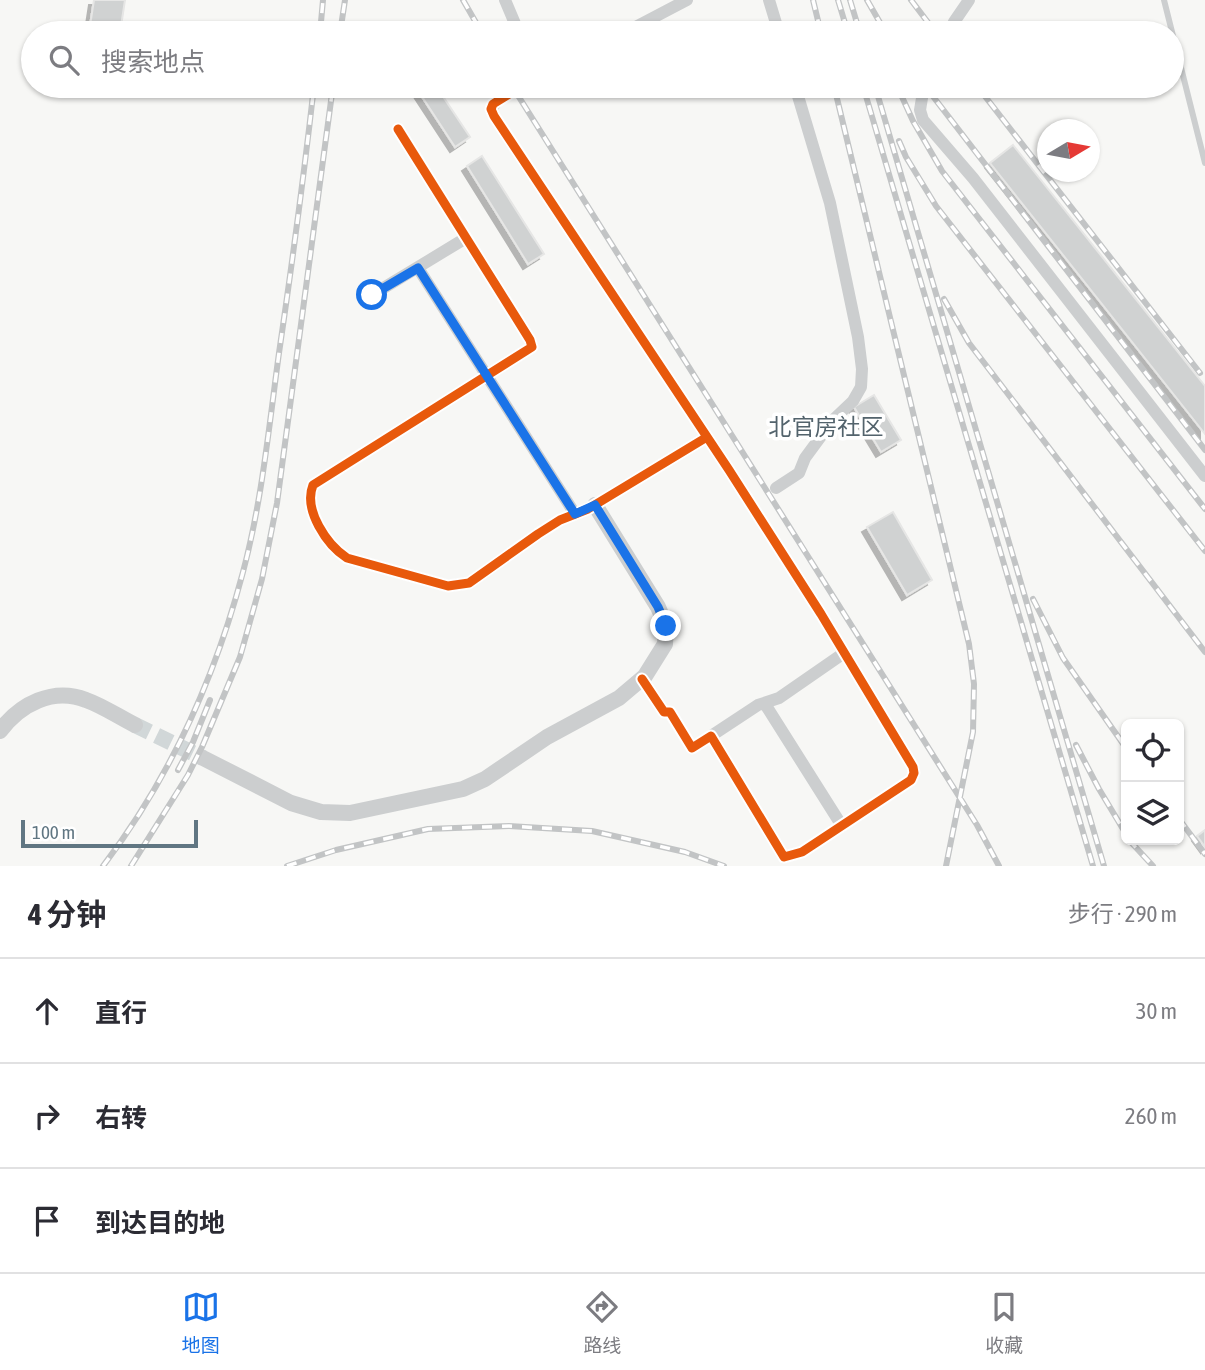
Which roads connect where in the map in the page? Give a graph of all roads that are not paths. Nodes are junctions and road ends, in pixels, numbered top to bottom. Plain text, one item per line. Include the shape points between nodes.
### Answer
1 (505, 0) edge
2 (687, 0) edge
3 (769, 0) edge
4 (969, 0) edge
5 (1164, 0) edge
6 (514, 21) edge
7 (647, 21) edge
8 (775, 21) edge
9 (955, 21) edge
10 (1169, 21) edge
11 (1184, 80) edge
12 (501, 98) edge
13 (799, 98) edge
14 (922, 98) edge
15 (398, 129) dead end
16 (1205, 163) edge
17 (466, 238) junction
18 (418, 268) junction
19 (372, 295) dead end
20 (486, 376) junction
21 (707, 437) junction
22 (1205, 476) edge
23 (776, 488) dead end
24 (595, 505) junction
25 (575, 514) junction
26 (844, 653) junction
27 (642, 679) junction
28 (765, 704) junction
29 (135, 725) tunnel mouth
30 (0, 731) edge
31 (711, 736) junction
32 (203, 758) tunnel mouth
33 (842, 826) junction

1 - 6 street
2 - 7 street
3 - 8 street
4 - 9 street
5 - 10 lane
11 - 16 lane
12 - 21 street, bridge via 491,109 494,116
13 - 23 street via 830,203 862,369 853,401 833,420 799,473
14 - 22 street via 923,120
15 - 17 street
17 - 18 street
17 - 20 street via 532,347
18 - 19 street
18 - 20 street
20 - 25 street
20 - 25 street via 313,485 310,493 323,533 334,550 347,558 448,586 469,583
21 - 24 street
21 - 26 street
24 - 25 street
24 - 27 street via 666,626 665,644
26 - 28 street
26 - 33 street via 914,773 911,780
27 - 31 street via 692,748
27 - 32 street via 619,698 474,784 350,813 321,812 291,803
28 - 31 street
28 - 33 street
29 - 30 street via 84,698 55,695 33,701
31 - 33 street via 784,857 802,852

